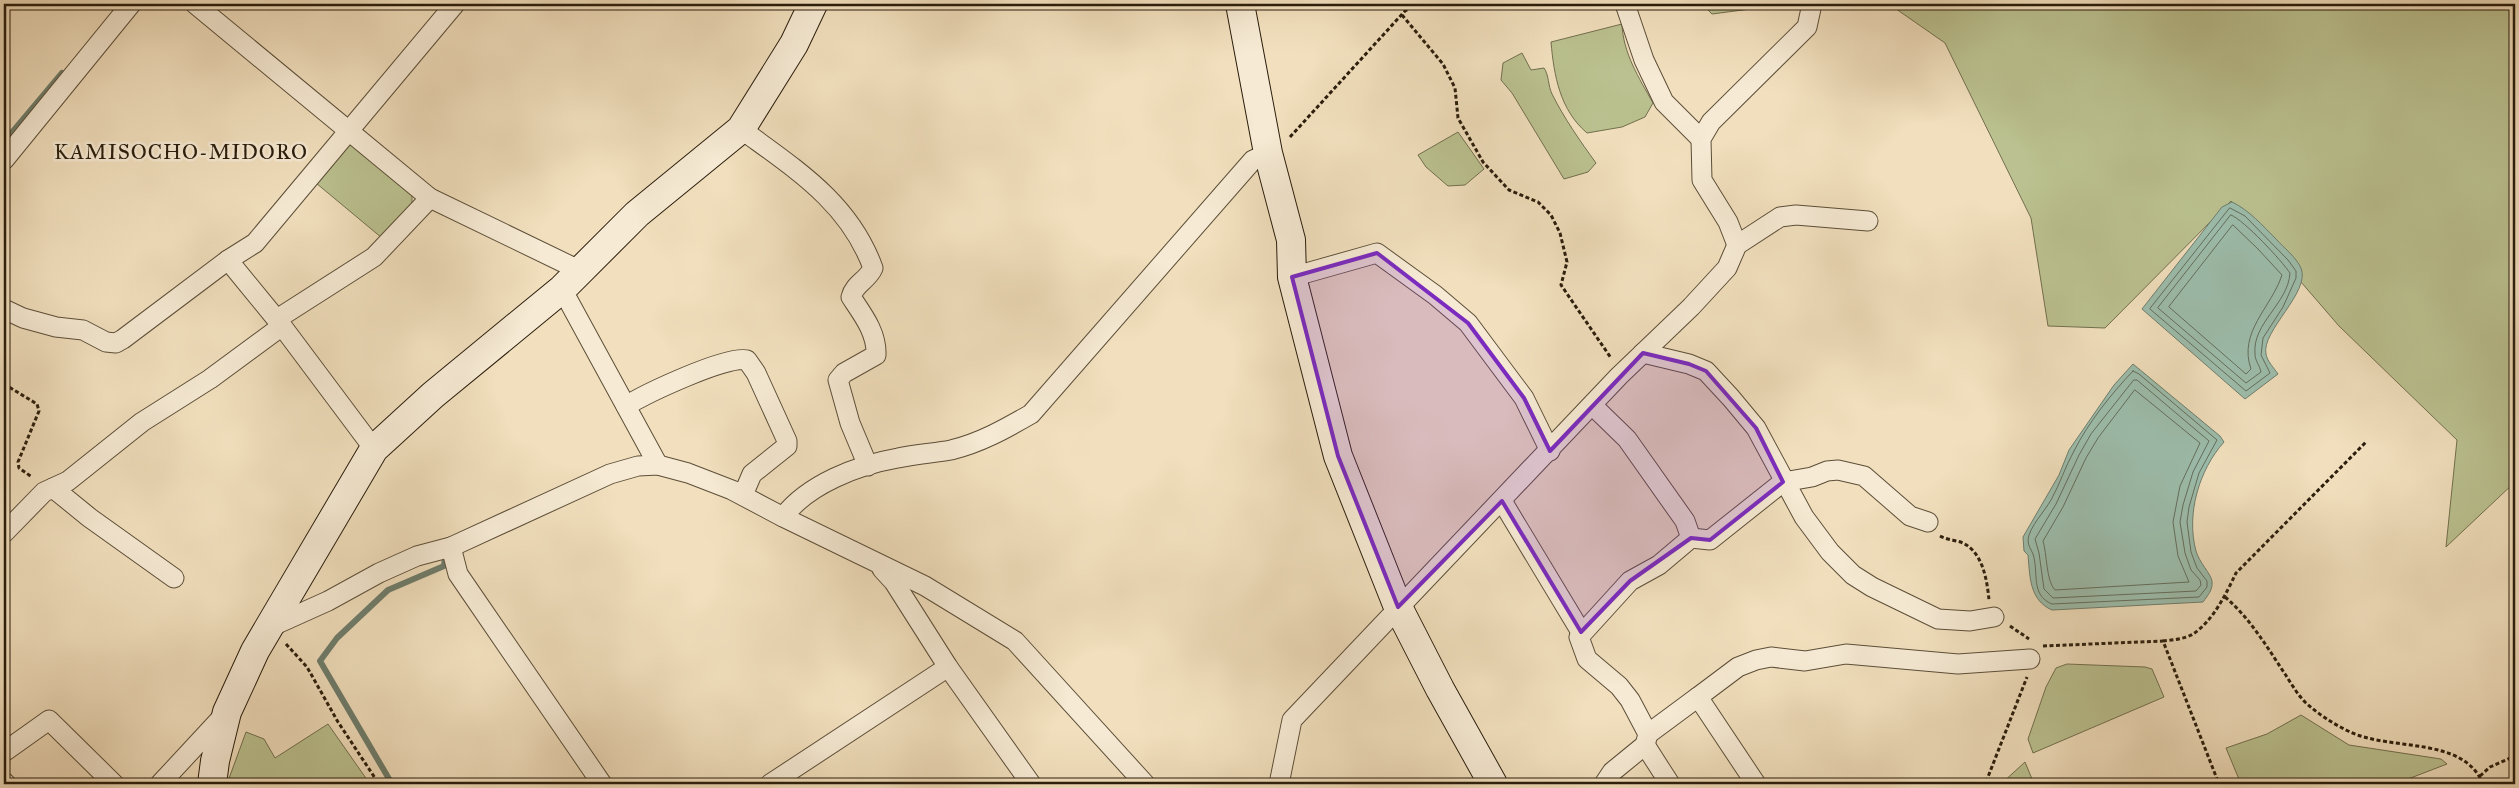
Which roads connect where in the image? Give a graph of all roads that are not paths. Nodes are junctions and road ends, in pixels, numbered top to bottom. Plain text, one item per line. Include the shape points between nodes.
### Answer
1 (131, 4) edge
2 (195, 4) edge
3 (455, 4) edge
4 (813, 4) edge
5 (1240, 4) edge
6 (1625, 4) edge
7 (1812, 4) edge
8 (741, 129) junction
9 (347, 131) junction
10 (1701, 139) junction
11 (1268, 153) junction
12 (4, 160) edge
13 (430, 198) junction
14 (1868, 221) dead end
15 (1736, 245) junction
16 (228, 260) junction
17 (1292, 277) junction
18 (572, 280) junction
19 (4, 309) edge
20 (280, 323) junction
21 (1643, 353) junction
22 (1592, 405) junction
23 (626, 406) junction
24 (374, 449) junction
25 (1550, 451) junction
26 (658, 464) junction
27 (868, 466) junction
28 (1783, 482) junction
29 (53, 488) junction
30 (743, 495) junction
31 (1502, 501) junction
32 (783, 517) junction
33 (1928, 522) road end
34 (4, 533) edge
35 (1691, 538) junction
36 (452, 547) junction
37 (878, 565) junction
38 (174, 578) dead end
39 (1398, 607) junction
40 (1994, 617) road end
41 (268, 628) junction
42 (1581, 632) junction
43 (2034, 652) road end
44 (948, 667) junction
45 (1698, 697) junction
46 (228, 712) junction
47 (1646, 739) junction
48 (4, 752) edge
49 (114, 784) edge
50 (160, 784) edge
51 (212, 784) edge
52 (602, 784) edge
53 (770, 784) edge
54 (1031, 784) edge
55 (1145, 784) edge
56 (1278, 784) edge
57 (1493, 784) edge
58 (1604, 784) edge
59 (1670, 784) edge
60 (1756, 784) edge

1 - 12 street
2 - 9 street
3 - 9 street
4 - 8 street via 794,44
5 - 11 street
6 - 10 street via 1644,60 1664,102
7 - 10 street via 1807,28 1711,122
8 - 18 street via 637,214
8 - 27 street via 828,196 868,254 873,268 851,297 869,325 877,344 876,355 844,373 838,380 850,423
9 - 13 street
9 - 16 street via 255,243
10 - 15 street via 1702,180 1728,222
11 - 17 street via 1291,240
11 - 27 street via 1253,160 1031,414 994,435 952,449
13 - 18 street
13 - 20 street via 374,257
14 - 15 street via 1796,215 1780,217
15 - 21 street via 1727,268 1692,307
16 - 19 street via 116,343 106,342 83,330 23,318
16 - 20 street
17 - 25 street via 1378,253 1468,323 1524,398
17 - 39 street via 1338,456
18 - 23 street
18 - 24 street via 433,394
20 - 24 street
20 - 29 street via 210,378 142,422 68,481
21 - 22 street
21 - 28 street via 1689,364 1706,372 1756,428
22 - 25 street
22 - 35 street via 1627,439 1685,521
23 - 26 street
23 - 30 street via 688,376 747,360 756,373 787,446 752,474
24 - 41 street
25 - 31 street
26 - 30 street via 688,472
26 - 36 street via 610,474
27 - 32 street via 817,487 794,503
28 - 33 street via 1833,471 1864,476 1910,516
28 - 35 street via 1710,540
28 - 40 street via 1830,552 1860,579 1938,619 1970,621
29 - 34 street via 44,492
29 - 38 street
30 - 32 street
31 - 39 street
31 - 42 street
32 - 37 street
35 - 42 street via 1659,565 1630,581
36 - 41 street via 417,556 328,602
36 - 52 street via 458,574
37 - 44 street via 894,582
37 - 55 street via 925,586 1015,641
39 - 56 street via 1292,720
39 - 57 street
41 - 46 street
42 - 47 street via 1579,637 1587,659 1619,686 1630,700
43 - 45 street via 1958,664 1846,654 1804,660 1771,657 1738,668
44 - 53 street
44 - 54 street
45 - 47 street
45 - 60 street
46 - 50 street
46 - 51 street
47 - 58 street
47 - 59 street
48 - 49 street via 49,720

